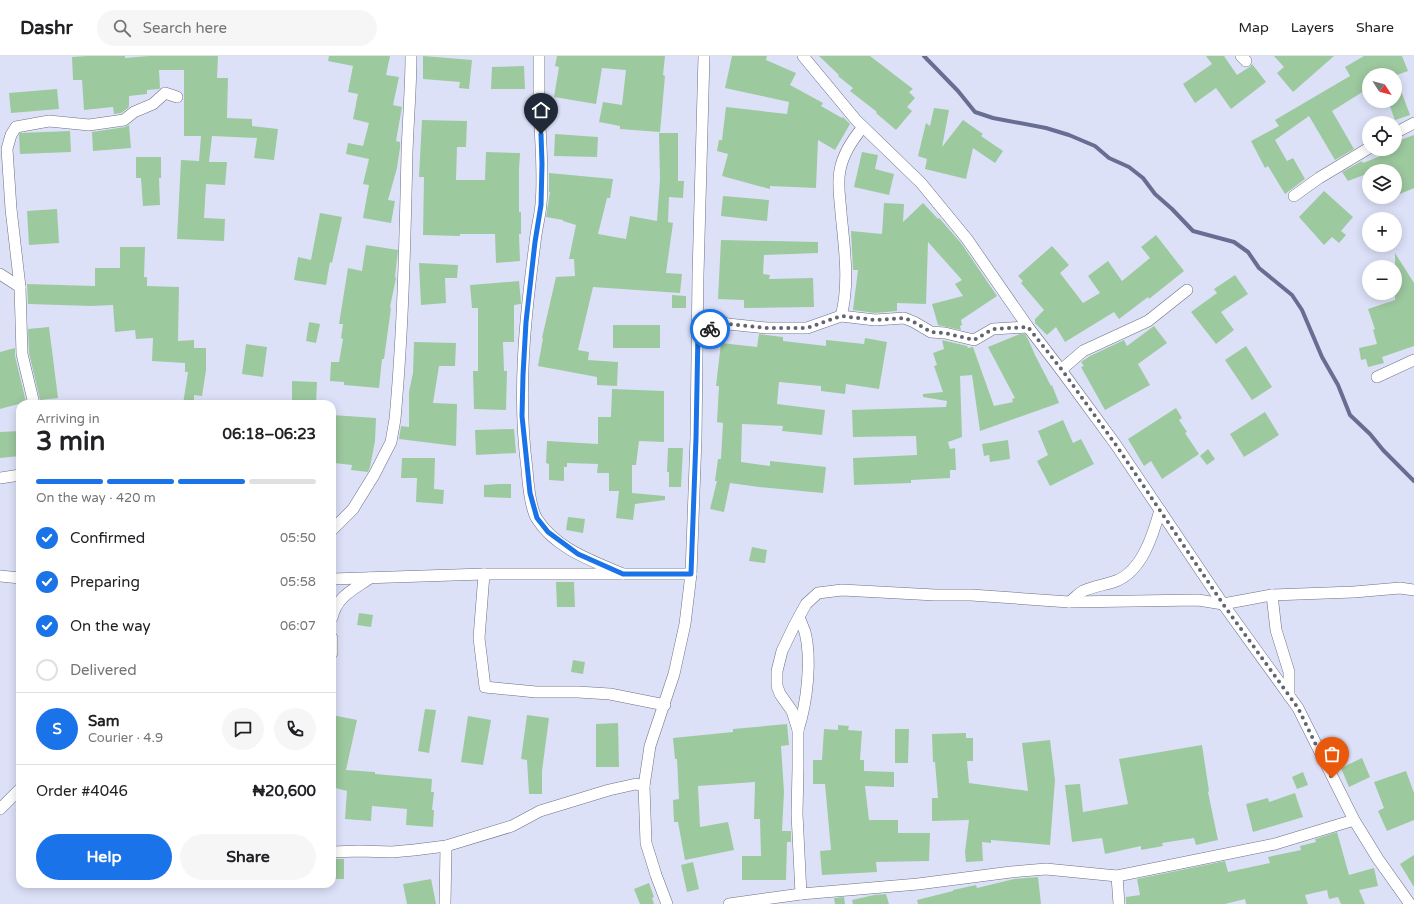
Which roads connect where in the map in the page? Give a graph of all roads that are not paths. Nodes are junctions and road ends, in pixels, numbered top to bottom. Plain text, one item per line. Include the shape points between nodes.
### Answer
1 (411, 56) edge
2 (539, 56) edge
3 (704, 56) edge
4 (803, 56) edge
5 (177, 96) dead end
6 (1414, 123) edge
7 (863, 127) junction
8 (1402, 129) edge
9 (5, 136) edge
10 (4, 145) edge
11 (1362, 152) edge
12 (1294, 196) dead end
13 (0, 274) edge
14 (20, 287) junction
15 (1187, 290) dead end
16 (698, 315) junction
17 (841, 316) junction
18 (728, 324) junction
19 (1028, 327) junction
20 (698, 332) junction
21 (1414, 360) edge
22 (1062, 370) junction
23 (1377, 376) dead end
24 (33, 400) edge
25 (16, 476) edge
26 (0, 478) edge
27 (1160, 510) junction
28 (336, 526) edge
29 (484, 574) junction
30 (623, 574) junction
31 (691, 574) junction
32 (0, 576) edge
33 (16, 578) edge
34 (370, 578) junction
35 (336, 579) edge
36 (1414, 590) edge
37 (1272, 595) junction
38 (1069, 602) junction
39 (336, 604) edge
40 (1223, 604) junction
41 (799, 617) junction
42 (1289, 696) junction
43 (665, 705) junction
44 (798, 730) junction
45 (644, 786) junction
46 (16, 794) edge
47 (0, 809) edge
48 (1354, 820) junction
49 (446, 846) junction
50 (336, 852) edge
51 (1117, 876) junction
52 (801, 894) junction
53 (445, 904) edge
54 (667, 904) edge
55 (729, 904) edge
56 (1119, 904) edge
57 (1410, 904) edge

1 - 28 street via 403,284 395,420 391,442 374,475 352,509
2 - 30 street via 541,205 526,322 522,416 530,493 537,518 548,532 578,554
3 - 16 street
4 - 7 street
5 - 9 street via 165,93 153,104 134,112 124,120 89,125 49,121 16,127
6 - 8 street
7 - 17 street via 846,153 840,169 838,186 846,283
7 - 19 street via 921,183 967,239
9 - 10 street
10 - 14 street
11 - 12 street
13 - 14 street
14 - 24 street via 22,354
15 - 22 street via 1148,321 1084,351
16 - 18 street
16 - 20 street
17 - 18 street via 807,328 767,328
17 - 19 street via 875,320 904,318 931,332 974,340 993,329
18 - 20 street
19 - 22 street
20 - 31 street
21 - 23 street
22 - 27 street
25 - 26 street
27 - 38 street via 1152,538 1130,573 1082,592
27 - 40 street
29 - 30 street
29 - 34 street
29 - 43 street via 479,638 485,687 536,692 610,694
30 - 31 street
31 - 43 street via 685,624
32 - 33 street
34 - 35 street
34 - 39 street
36 - 37 street via 1400,588
37 - 40 street
37 - 42 street via 1276,630 1289,672
38 - 40 street via 1198,600
38 - 41 street via 842,590 818,593 806,604
40 - 42 street
41 - 44 street via 805,632 809,659 803,714
41 - 44 street via 782,651 777,671 777,686 792,711
42 - 48 street via 1298,708
43 - 45 street via 650,746
44 - 52 street via 797,814
45 - 49 street via 636,784 609,790 540,811 512,826
45 - 54 street via 646,843
46 - 47 street
48 - 51 street via 1275,844
48 - 57 street
49 - 50 street via 392,852
49 - 53 street
51 - 52 street via 1046,869
51 - 56 street
52 - 55 street

